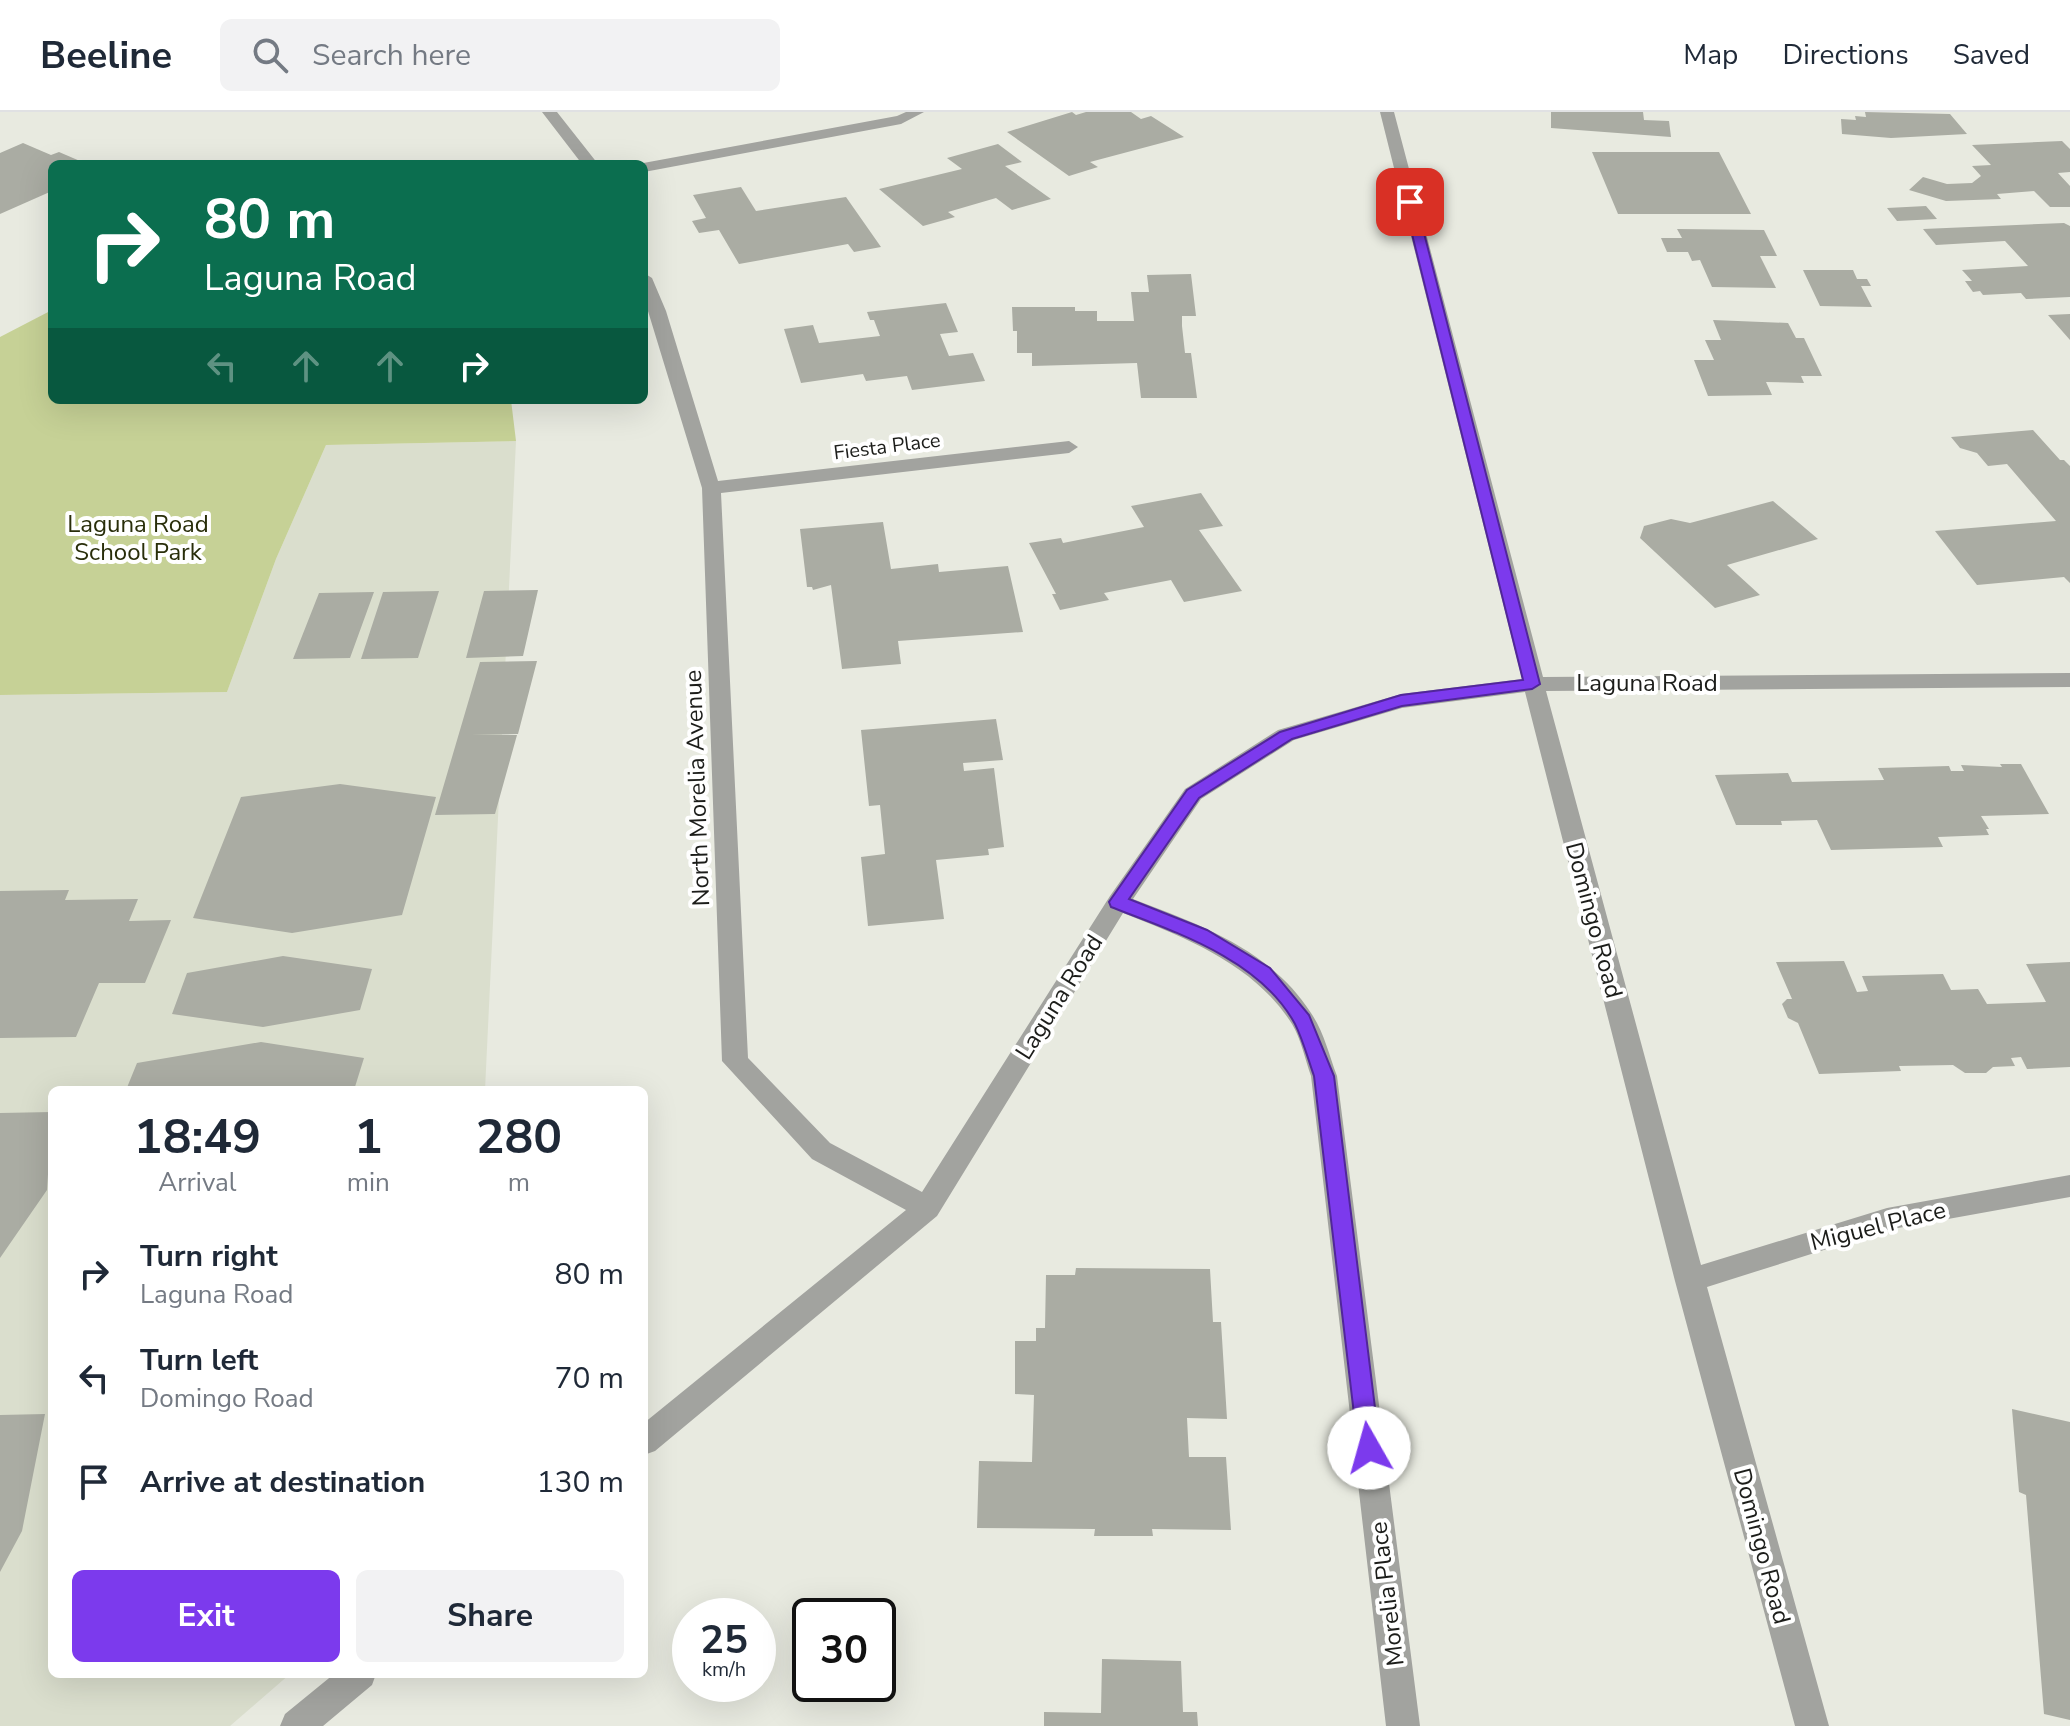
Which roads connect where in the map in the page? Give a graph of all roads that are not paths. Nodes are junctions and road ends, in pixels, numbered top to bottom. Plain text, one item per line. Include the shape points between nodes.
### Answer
1 (549, 112) edge
2 (917, 112) edge
3 (1387, 112) edge
4 (587, 160) edge
5 (648, 166) edge
6 (648, 287) edge
7 (1069, 447) dead end
8 (711, 488) junction
9 (2070, 680) edge
10 (1532, 684) junction
11 (1118, 902) junction
12 (2070, 1186) edge
13 (927, 1208) junction
14 (1689, 1281) junction
15 (648, 1438) edge
16 (355, 1678) edge
17 (297, 1726) edge
18 (1403, 1726) edge
19 (1812, 1726) edge

1 - 4 street
2 - 5 street via 901,120
3 - 10 street, Domingo Road
6 - 8 street, North Morelia Avenue
7 - 8 street, Fiesta Place
8 - 13 street, North Morelia Avenue via 735,1061 821,1151
9 - 10 street, Laguna Road
10 - 11 street, Laguna Road via 1401,701 1286,735 1193,794
10 - 14 street, Domingo Road
11 - 13 street, Laguna Road
11 - 18 street, Morelia Place via 1201,935 1263,972 1303,1020 1324,1076
12 - 14 street, Miguel Place via 1887,1219
13 - 15 street, Laguna Road
14 - 19 street, Domingo Road
16 - 17 street

